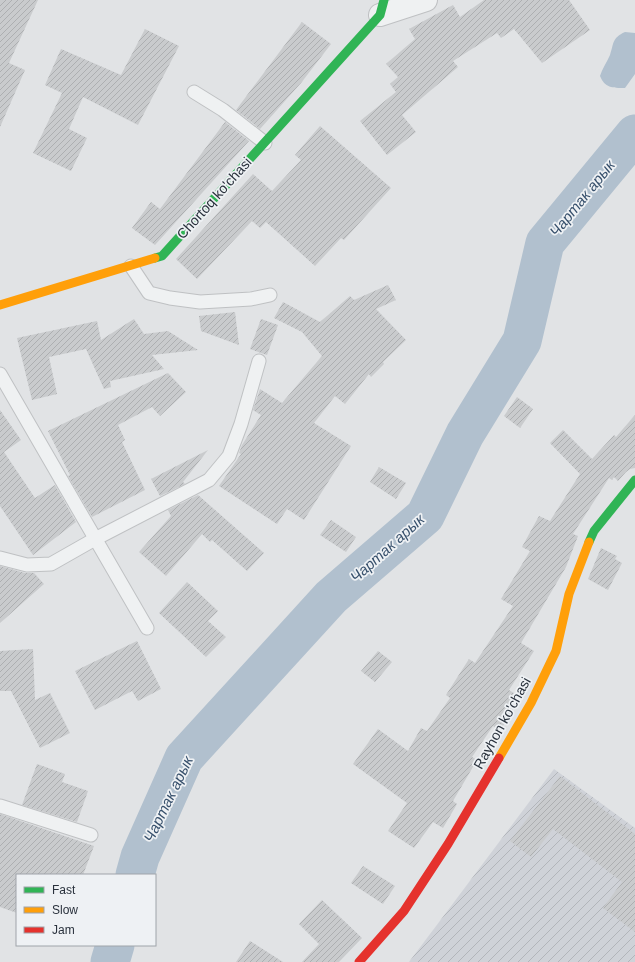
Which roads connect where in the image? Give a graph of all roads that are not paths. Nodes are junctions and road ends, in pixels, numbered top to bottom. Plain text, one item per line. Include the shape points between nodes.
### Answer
1 (426, 0) edge
2 (382, 8) edge
3 (194, 92) dead end
4 (265, 143) junction
5 (131, 266) junction
6 (270, 295) dead end
7 (0, 305) edge
8 (259, 361) dead end
9 (0, 374) edge
10 (635, 480) edge
11 (95, 539) junction
12 (0, 558) edge
13 (147, 628) dead end
14 (0, 806) edge
15 (91, 835) dead end
16 (359, 962) edge

1 - 2 street, Chortoq ko'chasi
2 - 4 street, Chortoq ko'chasi
3 - 4 lane via 224,110
4 - 5 street, Chortoq ko'chasi via 162,256
5 - 6 lane via 149,293 170,298 200,302 251,299
5 - 7 street, Chortoq ko'chasi
8 - 11 lane via 229,456 209,480
9 - 11 lane
10 - 16 street, Rayhon ko'chasi via 594,531 569,594 556,651 531,703 448,844 404,911
11 - 12 lane via 51,564 27,564
11 - 13 lane
14 - 15 lane

